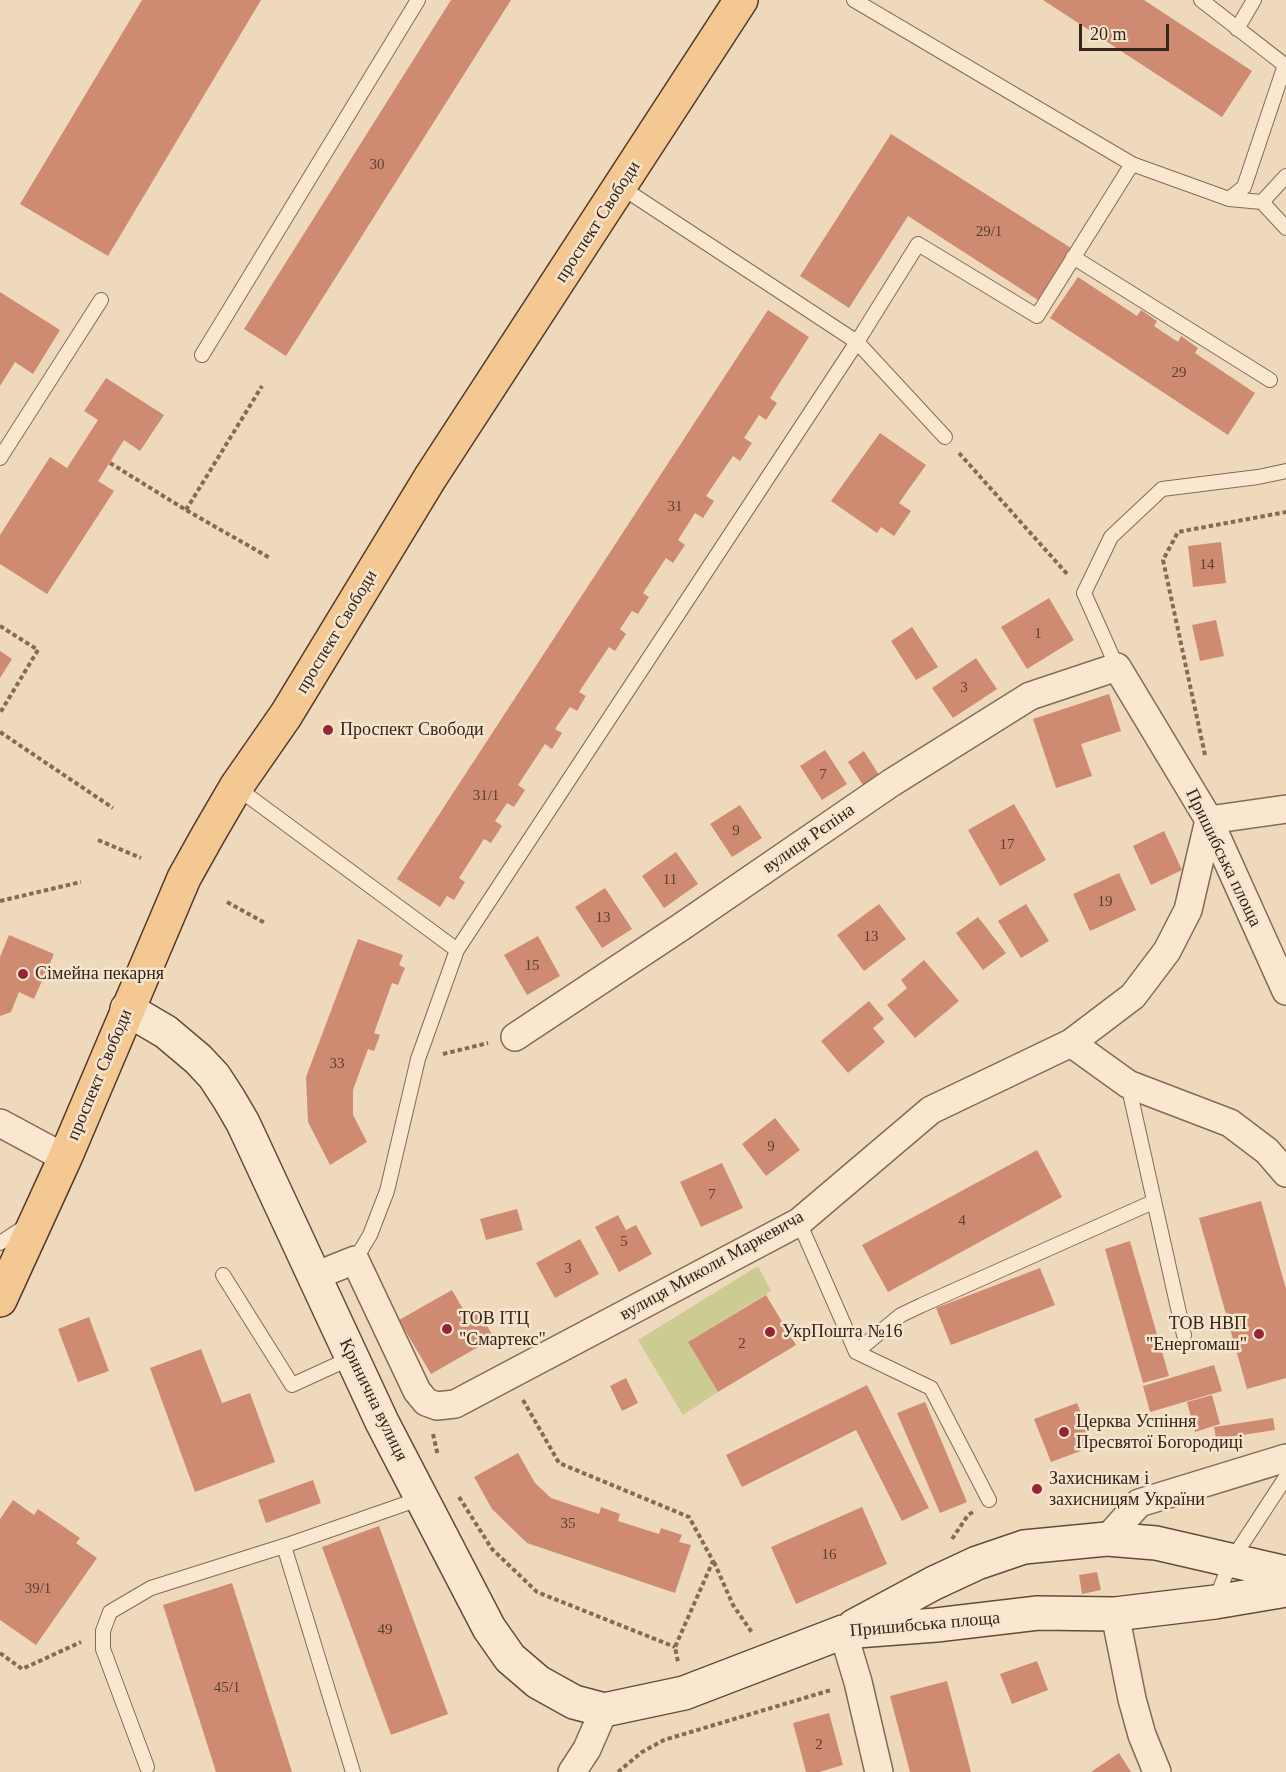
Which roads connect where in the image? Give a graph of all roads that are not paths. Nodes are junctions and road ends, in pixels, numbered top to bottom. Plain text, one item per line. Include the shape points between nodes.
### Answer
1 (418, 0) edge
2 (741, 0) edge
3 (854, 0) edge
4 (1201, 0) edge
5 (1254, 0) edge
6 (1237, 29) junction
7 (1285, 66) edge
8 (1132, 164) junction
9 (1286, 176) edge
10 (621, 187) junction
11 (1229, 199) junction
12 (1262, 202) junction
13 (1286, 228) edge
14 (1073, 257) junction
15 (101, 300) dead end
16 (857, 342) junction
17 (202, 355) dead end
18 (1270, 380) dead end
19 (945, 437) road end
20 (0, 458) edge
21 (1286, 471) edge
22 (1117, 667) junction
23 (236, 787) junction
24 (1286, 809) edge
25 (1209, 820) junction
26 (457, 950) junction
27 (1286, 991) edge
28 (128, 1009) junction
29 (515, 1037) road end
30 (1071, 1043) junction
31 (1128, 1084) junction
32 (0, 1123) edge
33 (64, 1158) junction
34 (1286, 1173) edge
35 (1153, 1202) junction
36 (38, 1218) junction
37 (799, 1222) junction
38 (0, 1243) edge
39 (355, 1260) junction
40 (223, 1275) dead end
41 (315, 1276) junction
42 (0, 1300) edge
43 (1184, 1335) dead end
44 (856, 1352) junction
45 (351, 1358) junction
46 (1286, 1458) edge
47 (1286, 1477) edge
48 (422, 1498) junction
49 (989, 1500) dead end
50 (1107, 1539) junction
51 (284, 1546) junction
52 (1231, 1561) junction
53 (1286, 1573) edge
54 (1286, 1590) edge
55 (1215, 1602) junction
56 (1115, 1614) junction
57 (843, 1632) junction
58 (604, 1710) junction
59 (147, 1767) dead end
60 (353, 1772) edge
61 (572, 1772) edge
62 (879, 1772) edge
63 (1157, 1772) edge

1 - 17 lane
2 - 10 main road, проспект Свободи
3 - 8 lane
4 - 6 lane
5 - 6 lane
6 - 7 lane
7 - 11 lane via 1244,187
8 - 11 lane
8 - 14 lane
9 - 12 lane
10 - 16 lane
10 - 23 main road, проспект Свободи via 430,478 286,715
11 - 12 lane
12 - 13 lane
14 - 16 lane via 1036,316 918,244
14 - 18 lane
15 - 20 lane
16 - 19 lane
16 - 26 lane
21 - 22 lane via 1162,489 1112,537 1084,593
22 - 25 street, Пришибська площа
22 - 29 street, вулиця Рєпіна via 1030,696 891,783
23 - 26 lane
23 - 28 main road, проспект Свободи via 184,878
24 - 25 street
25 - 27 street, Пришибська площа
25 - 30 street, вулиця Миколи Маркевича via 1188,910 1167,951 1133,996
26 - 39 lane via 418,1059 387,1191 370,1235
28 - 33 main road, проспект Свободи
28 - 41 street, Кринична вулиця via 166,1032 214,1076 243,1123
30 - 31 street
30 - 37 street, вулиця Миколи Маркевича via 931,1110
31 - 34 street via 1230,1123 1267,1151
31 - 35 lane
32 - 33 street
33 - 36 main road, проспект Свободи
35 - 43 lane
35 - 44 lane via 901,1315
36 - 38 lane
36 - 42 main road, проспект Свободи
37 - 39 street, вулиця Миколи Маркевича via 455,1404 437,1406 426,1402 417,1391
37 - 44 lane
39 - 41 street
40 - 45 lane via 292,1385
41 - 45 street, Кринична вулиця
44 - 49 lane via 931,1388
45 - 48 street, Кринична вулиця
46 - 50 street via 1139,1503
47 - 52 lane
48 - 51 lane
48 - 58 street, Кринична вулиця via 489,1628 510,1658 538,1682 574,1702
50 - 52 street via 1156,1544
50 - 57 street via 1024,1547 977,1563
51 - 59 lane via 151,1588 110,1612 103,1631 103,1649
51 - 60 lane
52 - 53 street
52 - 55 lane
54 - 55 street, Пришибська площа
55 - 56 street, Пришибська площа
56 - 57 street, Пришибська площа via 1038,1613
56 - 63 street via 1132,1699
57 - 58 street, Пришибська площа via 684,1694
57 - 62 street
58 - 61 street

